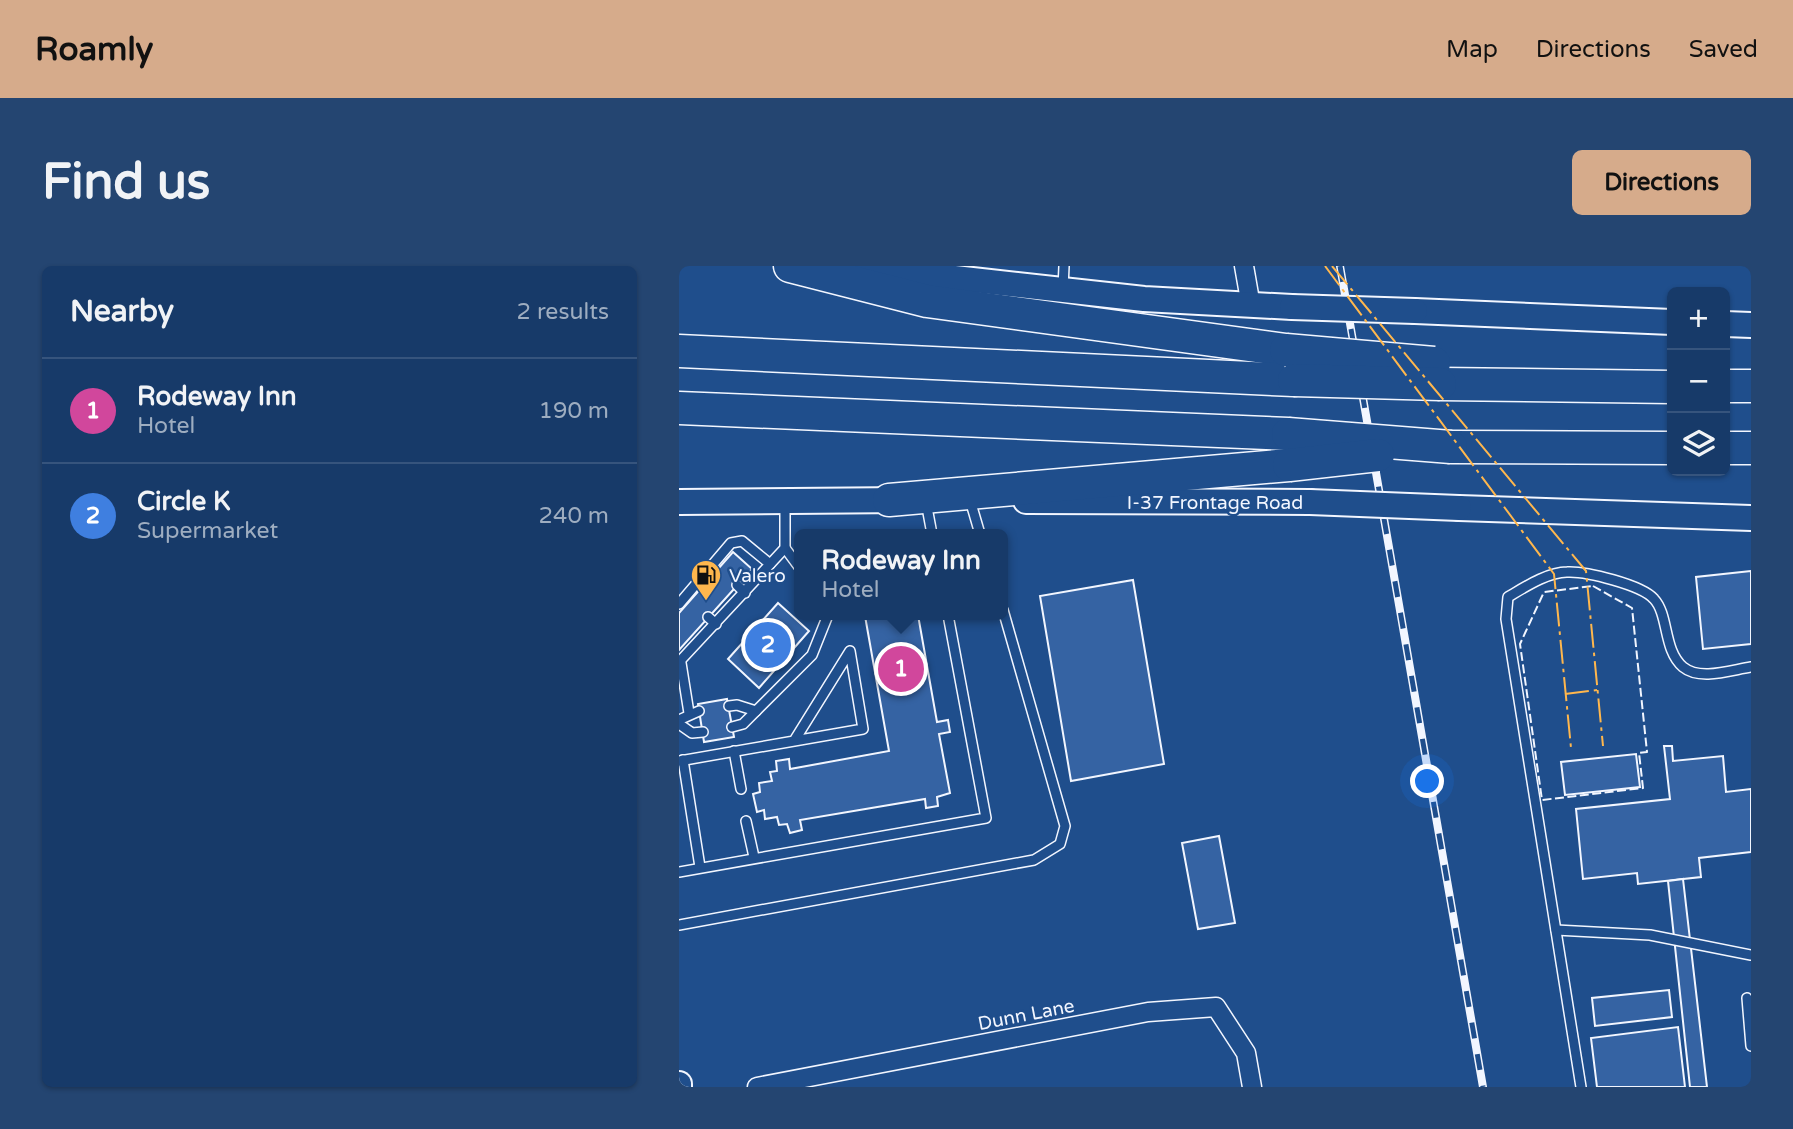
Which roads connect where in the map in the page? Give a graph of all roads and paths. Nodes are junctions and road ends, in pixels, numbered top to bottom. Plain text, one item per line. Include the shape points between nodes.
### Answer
1 (790, 266) edge
2 (847, 266) edge
3 (1244, 266) edge
4 (1063, 278) edge
5 (1251, 306) junction
6 (1667, 322) edge
7 (1730, 324) edge
8 (1751, 325) edge
9 (679, 351) edge
10 (1290, 365) junction
11 (1730, 386) edge
12 (1751, 386) edge
13 (1667, 387) edge
14 (679, 408) edge
15 (1451, 447) junction
16 (1667, 448) edge
17 (1730, 448) edge
18 (1751, 449) edge
19 (889, 500) junction
20 (926, 500) junction
21 (969, 500) junction
22 (785, 501) junction
23 (679, 502) edge
24 (1751, 518) edge
25 (931, 529) edge
26 (978, 529) edge
27 (785, 548) junction
28 (794, 559) edge
29 (770, 564) junction
30 (737, 585) dead end
31 (745, 593) junction
32 (684, 601) edge
33 (708, 617) dead end
34 (826, 620) edge
35 (949, 620) edge
36 (1006, 620) edge
37 (716, 624) junction
38 (680, 663) edge
39 (1751, 667) edge
40 (729, 706) dead end
41 (699, 711) dead end
42 (756, 711) junction
43 (689, 713) junction
44 (679, 722) edge
45 (732, 726) dead end
46 (703, 732) dead end
47 (794, 741) junction
48 (734, 751) junction
49 (681, 760) edge
50 (741, 789) dead end
51 (746, 821) dead end
52 (754, 857) junction
53 (700, 867) junction
54 (679, 872) edge
55 (679, 925) edge
56 (1556, 930) junction
57 (1751, 955) edge
58 (1748, 998) dead end
59 (1751, 1046) edge
60 (757, 1087) edge
61 (1252, 1087) edge
62 (1581, 1087) edge

1 - 10 highway via 927,301
2 - 4 main road
3 - 5 street
4 - 5 main road
5 - 6 main road, bridge
7 - 8 main road
9 - 10 highway
10 - 13 highway, bridge via 1602,387
11 - 12 highway
14 - 15 highway, bridge via 1288,434
15 - 16 highway
15 - 19 highway, bridge via 1289,466
17 - 18 highway
19 - 20 main road, I-37 Frontage Road
19 - 22 main road, I-37 Frontage Road
20 - 21 main road, I-37 Frontage Road
20 - 25 lane
21 - 24 main road, I-37 Frontage Road, bridge via 1310,502
21 - 26 lane
22 - 23 main road, I-37 Frontage Road
22 - 27 lane
27 - 28 lane
27 - 29 lane
29 - 31 lane
29 - 32 lane via 742,541 730,543
30 - 31 lane
31 - 37 lane via 726,605
33 - 37 lane
34 - 42 lane via 812,656
35 - 52 lane via 986,818
36 - 55 lane via 1065,826 1060,844 1034,860
37 - 38 lane via 697,638
38 - 43 lane
39 - 56 lane via 1700,675 1684,668 1673,654 1655,599 1606,579 1566,571 1508,597 1506,620
40 - 42 lane
41 - 43 lane
42 - 45 lane via 743,724
43 - 44 lane
44 - 46 lane via 692,733
47 - 47 lane via 863,729 850,651 836,673
47 - 48 lane
48 - 49 lane
48 - 50 lane
49 - 53 lane
51 - 52 lane
52 - 53 lane
53 - 54 lane
56 - 57 lane via 1650,935
56 - 62 lane
58 - 59 lane
60 - 61 street, Dunn Lane via 1148,1012 1216,1007 1246,1053

